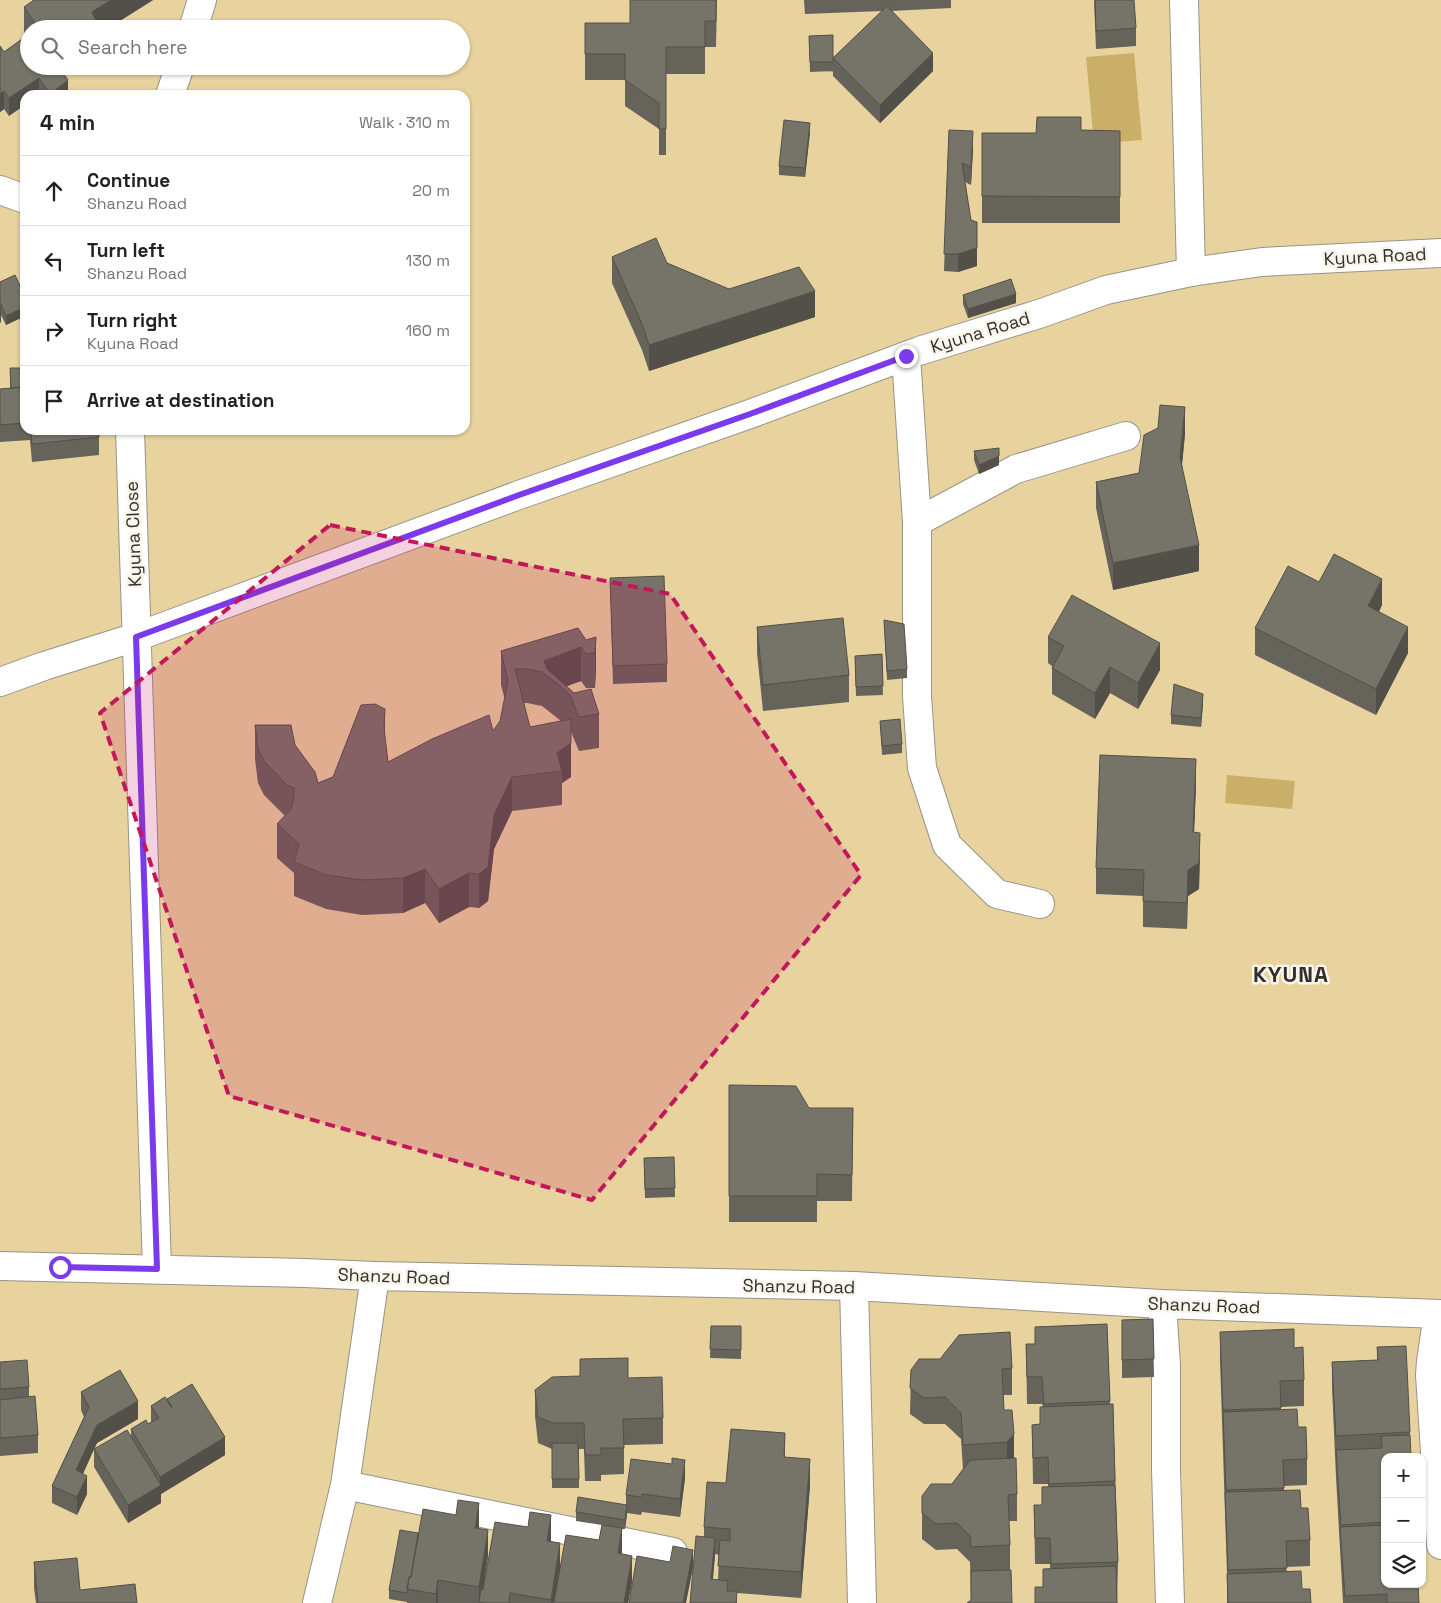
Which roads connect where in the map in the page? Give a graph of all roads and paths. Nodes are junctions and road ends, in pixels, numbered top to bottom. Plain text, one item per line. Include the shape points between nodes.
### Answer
1 (202, 0) edge
2 (1184, 0) edge
3 (196, 20) edge
4 (177, 75) edge
5 (172, 90) edge
6 (0, 190) edge
7 (20, 197) edge
8 (1441, 253) edge
9 (1191, 272) junction
10 (906, 356) junction
11 (130, 435) edge
12 (1126, 436) dead end
13 (918, 522) junction
14 (136, 637) junction
15 (0, 682) edge
16 (1040, 904) dead end
17 (0, 1266) edge
18 (157, 1269) junction
19 (375, 1276) junction
20 (854, 1286) junction
21 (1162, 1304) junction
22 (1439, 1314) edge
23 (344, 1485) junction
24 (1441, 1545) edge
25 (674, 1552) edge
26 (317, 1603) edge
27 (862, 1603) edge
28 (1170, 1603) edge

1 - 3 street
2 - 9 street
4 - 5 street
6 - 7 street
8 - 9 street, Kyuna Road via 1262,262
9 - 10 street, Kyuna Road via 1106,290
10 - 13 street
10 - 14 street, Kyuna Road
11 - 14 street, Kyuna Close
12 - 13 street via 1016,469
13 - 16 street via 917,696 922,768 947,844 997,894
14 - 15 street, Kyuna Road
14 - 18 street
17 - 18 street, Shanzu Road
18 - 19 street, Shanzu Road
19 - 20 street, Shanzu Road
19 - 23 street
20 - 21 street, Shanzu Road
20 - 27 street
21 - 22 street, Shanzu Road
21 - 28 street
22 - 24 street via 1430,1375
23 - 25 street
23 - 26 street

